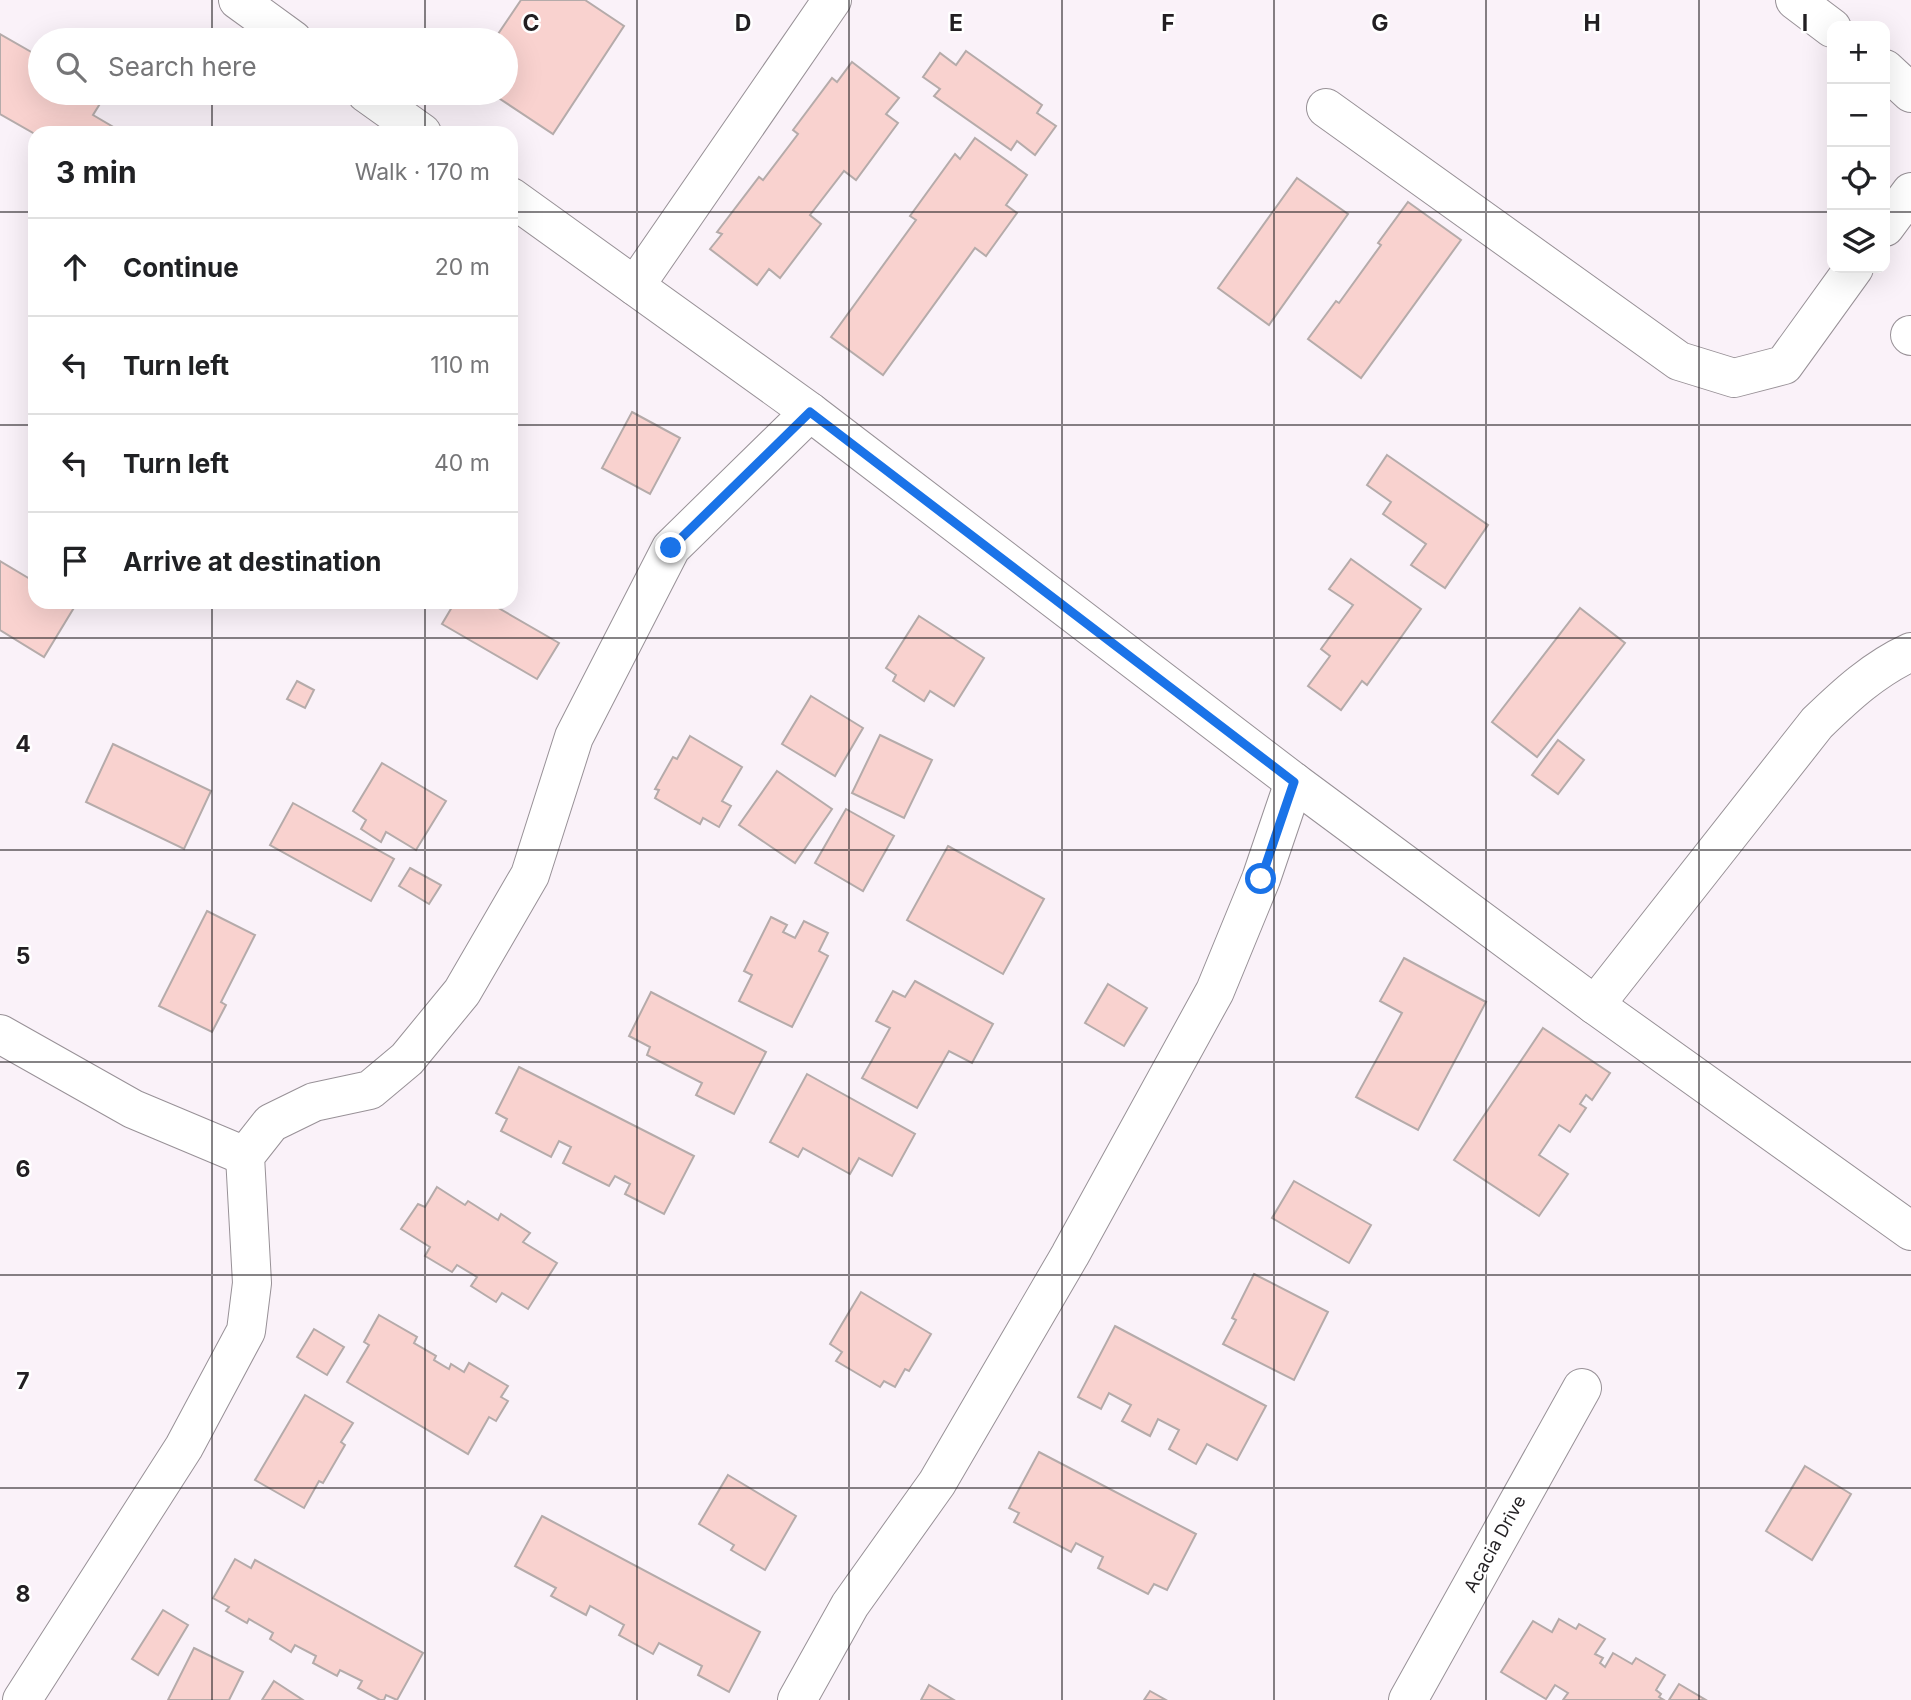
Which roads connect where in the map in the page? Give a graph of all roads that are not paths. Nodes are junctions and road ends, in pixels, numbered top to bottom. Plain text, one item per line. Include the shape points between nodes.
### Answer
1 (238, 0) edge
2 (832, 0) edge
3 (1795, 0) edge
4 (1827, 24) edge
5 (276, 28) edge
6 (383, 105) edge
7 (1326, 108) dead end
8 (412, 126) edge
9 (1911, 192) edge
10 (518, 202) edge
11 (1890, 220) edge
12 (1850, 273) edge
13 (635, 286) junction
14 (810, 412) junction
15 (1911, 652) edge
16 (1294, 782) junction
17 (1595, 1005) junction
18 (0, 1034) edge
19 (245, 1156) junction
20 (1911, 1231) edge
21 (1582, 1388) dead end
22 (22, 1700) edge
23 (797, 1700) edge
24 (1408, 1700) edge

1 - 5 street
2 - 13 street
3 - 4 street
6 - 8 street
7 - 12 street via 1679,360 1734,379 1784,365
9 - 11 street
10 - 13 street
13 - 14 street
14 - 16 street
14 - 19 street via 671,548 574,737 530,875 462,992 407,1059 370,1090 314,1102 271,1123
15 - 17 street via 1849,692 1817,723
16 - 17 street
16 - 23 street via 1215,991 1070,1255 937,1483 850,1605
17 - 20 street
18 - 19 street via 133,1109
19 - 22 street via 252,1283 246,1331 184,1447
21 - 24 street, Acacia Drive

